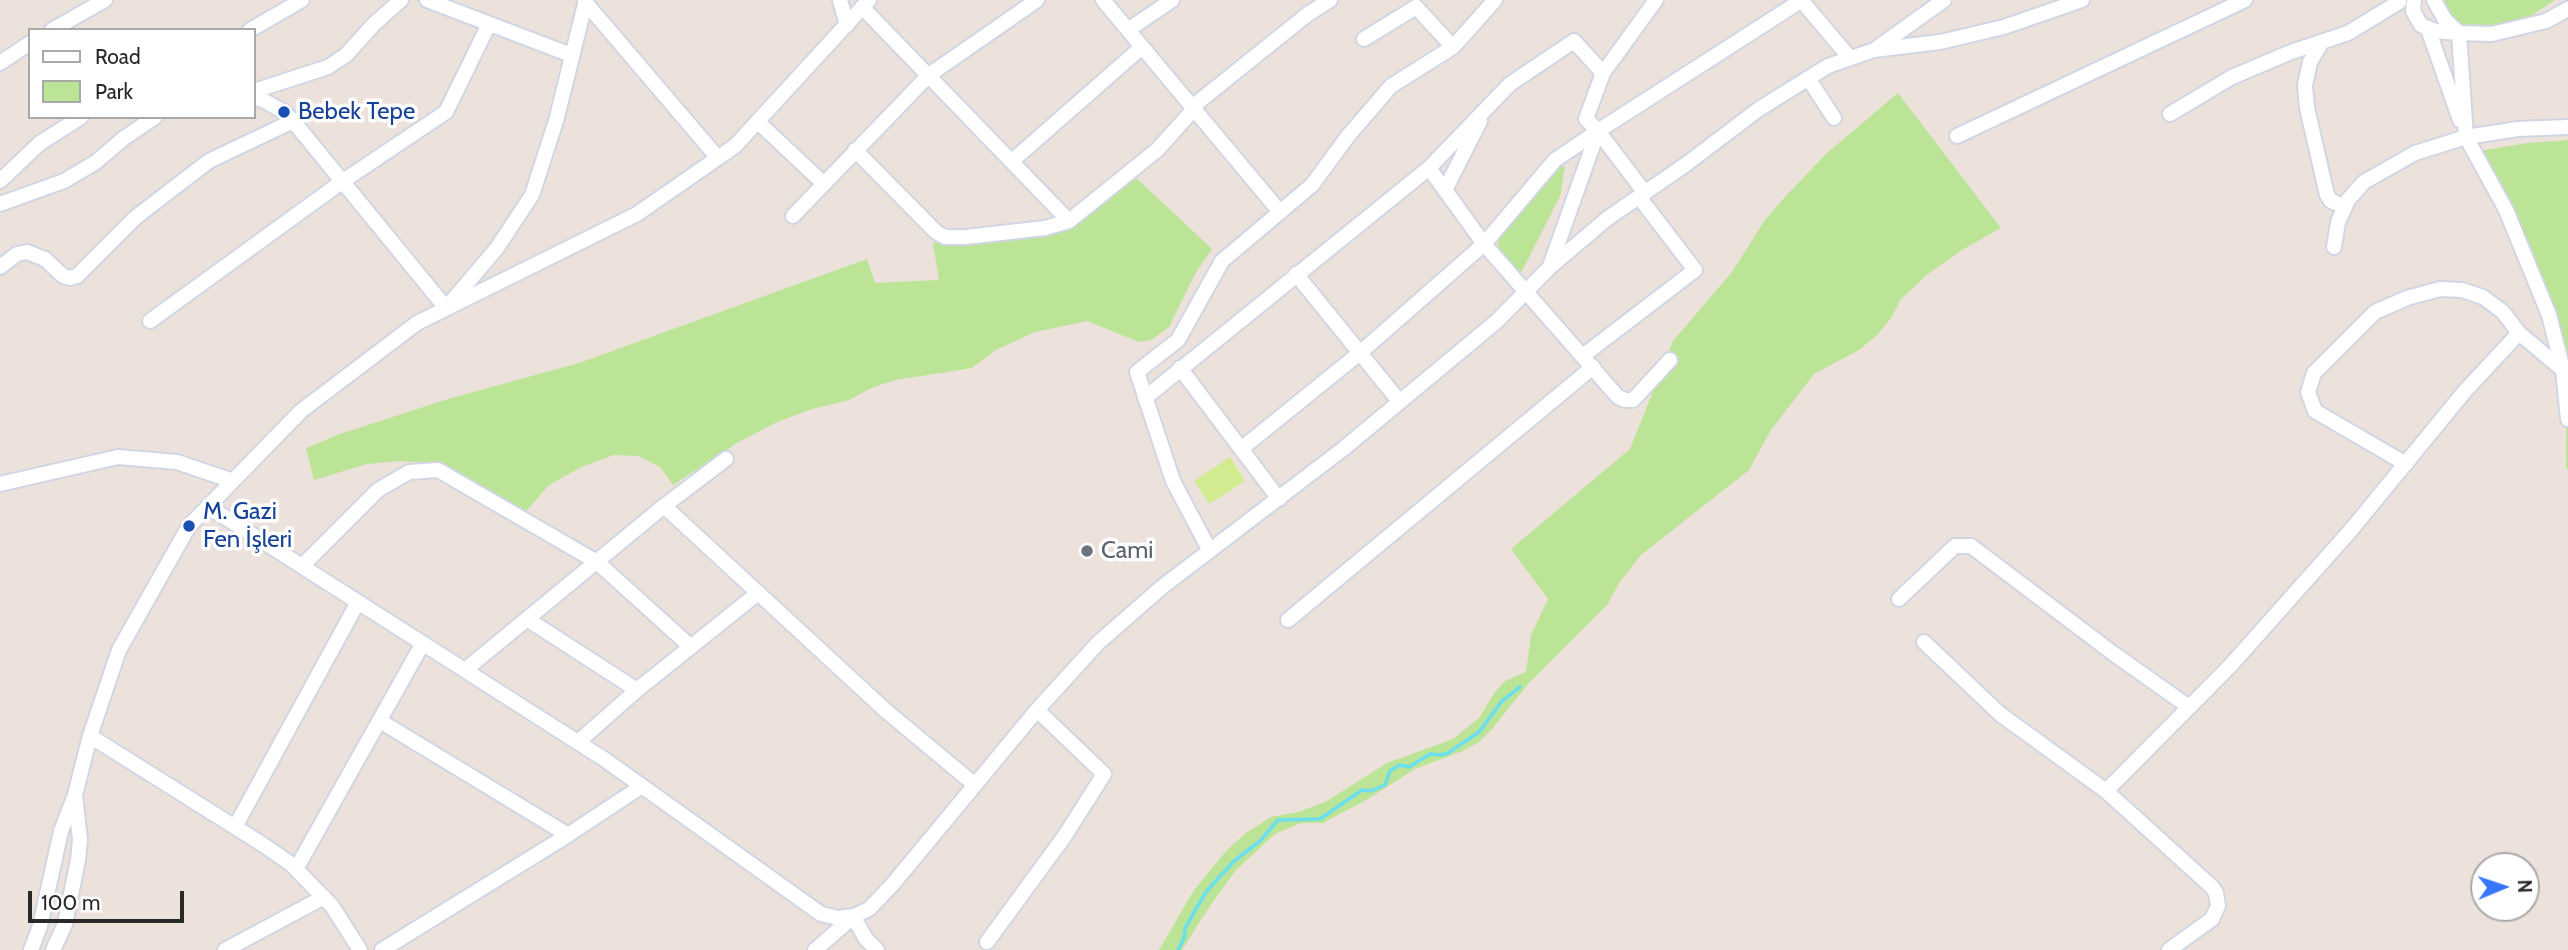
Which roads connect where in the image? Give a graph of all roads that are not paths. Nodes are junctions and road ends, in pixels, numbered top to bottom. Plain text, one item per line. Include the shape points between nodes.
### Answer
1 (105, 0) edge
2 (302, 0) edge
3 (401, 0) edge
4 (427, 0) edge
5 (840, 0) edge
6 (1037, 0) edge
7 (1103, 0) edge
8 (1171, 0) edge
9 (1330, 0) edge
10 (1495, 0) edge
11 (1656, 0) edge
12 (1801, 0) edge
13 (1944, 0) edge
14 (2082, 0) edge
15 (2245, 0) edge
16 (2434, 0) edge
17 (585, 1) edge
18 (2406, 1) edge
19 (866, 4) edge
20 (85, 5) edge
21 (1306, 7) edge
22 (2568, 9) edge
23 (489, 24) junction
24 (847, 25) junction
25 (54, 28) edge
26 (253, 28) edge
27 (2428, 29) junction
28 (1128, 30) junction
29 (2459, 33) junction
30 (1364, 39) dead end
31 (2322, 42) junction
32 (28, 44) edge
33 (1142, 47) junction
34 (1453, 47) junction
35 (1874, 50) junction
36 (571, 55) junction
37 (1850, 58) junction
38 (0, 63) edge
39 (1603, 73) junction
40 (929, 75) junction
41 (1808, 78) junction
42 (256, 90) edge
43 (256, 98) edge
44 (1193, 108) junction
45 (1487, 108) junction
46 (2170, 114) dead end
47 (1834, 118) dead end
48 (78, 119) edge
49 (152, 119) edge
50 (293, 121) junction
51 (758, 122) junction
52 (2568, 127) edge
53 (1598, 131) junction
54 (1957, 136) dead end
55 (2466, 137) junction
56 (855, 149) junction
57 (718, 158) junction
58 (1012, 161) junction
59 (1429, 168) junction
60 (0, 181) edge
61 (343, 181) junction
62 (824, 184) junction
63 (1446, 188) junction
64 (1642, 195) junction
65 (0, 204) edge
66 (2345, 207) junction
67 (1280, 212) junction
68 (793, 216) dead end
69 (1069, 220) junction
70 (1484, 244) junction
71 (2334, 247) dead end
72 (0, 267) edge
73 (1550, 267) junction
74 (1296, 274) junction
75 (1525, 291) junction
76 (446, 308) junction
77 (150, 321) dead end
78 (2519, 333) junction
79 (1361, 352) junction
80 (1670, 360) dead end
81 (1589, 361) junction
82 (1180, 368) junction
83 (2563, 370) junction
84 (1145, 398) junction
85 (1399, 401) junction
86 (2568, 419) edge
87 (1241, 449) junction
88 (726, 459) dead end
89 (2406, 464) junction
90 (233, 481) junction
91 (0, 484) edge
92 (1279, 499) junction
93 (664, 506) junction
94 (209, 507) junction
95 (1210, 551) junction
96 (597, 562) junction
97 (302, 566) junction
98 (758, 593) junction
99 (1899, 599) dead end
100 (358, 602) junction
101 (527, 619) junction
102 (1288, 620) dead end
103 (1924, 642) dead end
104 (423, 643) junction
105 (691, 647) junction
106 (465, 670) junction
107 (637, 690) junction
108 (2189, 707) junction
109 (1037, 710) junction
110 (380, 721) junction
111 (90, 736) junction
112 (578, 742) junction
113 (975, 785) junction
114 (642, 786) junction
115 (2106, 791) junction
116 (75, 795) junction
117 (235, 827) junction
118 (568, 835) junction
119 (296, 869) junction
120 (324, 897) junction
121 (854, 917) junction
122 (987, 942) dead end
123 (57, 948) edge
124 (31, 950) edge
125 (225, 950) edge
126 (360, 950) edge
127 (382, 950) edge
128 (815, 950) edge
129 (877, 950) edge
130 (2169, 950) edge

1 - 20 street
2 - 26 street
3 - 42 street via 328,68
4 - 23 street
5 - 24 street
6 - 40 street
7 - 28 street
8 - 28 street
9 - 21 street
10 - 34 street
11 - 39 street
12 - 37 street
12 - 53 street
13 - 35 street
14 - 35 street via 2004,27 1940,42
15 - 54 street
16 - 29 street
17 - 36 street
17 - 57 street
18 - 27 street
18 - 31 street
19 - 24 street
19 - 40 street
20 - 25 street
21 - 44 street
22 - 29 street via 2546,21 2492,34
23 - 36 street
23 - 61 street via 446,112
24 - 51 street
27 - 29 street
27 - 55 street
28 - 33 street
29 - 55 street
30 - 34 street via 1416,7
31 - 46 street via 2232,77
31 - 66 street via 2310,62 2307,108 2327,195
32 - 38 street
33 - 44 street
33 - 58 street
34 - 67 street via 1391,86 1312,185
35 - 37 street
36 - 76 street via 532,195 497,248
37 - 41 street
39 - 45 street via 1574,41 1510,84
39 - 53 street via 1586,119
40 - 56 street
40 - 58 street
41 - 47 street
41 - 64 street
43 - 50 street
44 - 67 street
44 - 69 street via 1157,150
45 - 59 street
45 - 63 street
48 - 60 street via 40,143
49 - 65 street via 64,181
50 - 61 street
50 - 72 street via 209,161 136,217 77,276 63,276 45,258 27,253 17,254
51 - 57 street
51 - 62 street
52 - 55 street
53 - 64 street
53 - 70 street via 1555,160
53 - 73 street
55 - 66 street via 2415,153 2364,182
55 - 83 street via 2506,210 2549,315
56 - 62 street
56 - 69 street via 945,237 1045,228
57 - 76 street via 637,214
58 - 69 street
59 - 63 street
59 - 74 street
61 - 76 street
61 - 77 street
62 - 68 street
63 - 70 street
64 - 73 street
64 - 81 street via 1695,270
66 - 71 street via 2337,222
67 - 84 street via 1223,261 1178,340 1137,372
70 - 75 street
70 - 79 street
73 - 75 street
74 - 79 street
74 - 82 street
75 - 81 street
75 - 85 street via 1497,321
76 - 90 street via 417,323 302,411
78 - 83 street
78 - 89 street
78 - 89 street via 2483,298 2441,289 2375,312 2314,373 2308,392 2315,411
79 - 85 street
79 - 87 street
80 - 81 street via 1629,401 1618,397
81 - 102 street
82 - 84 street
82 - 87 street
83 - 86 street
84 - 95 street via 1173,481
85 - 92 street
87 - 92 street
88 - 93 street
89 - 108 street
90 - 91 street via 177,462 118,457
90 - 94 street
92 - 95 street
93 - 96 street
93 - 98 street
94 - 97 street
94 - 111 street via 190,526 120,650
95 - 109 street via 1098,643
96 - 97 street via 438,470 410,471 378,490
96 - 101 street
96 - 105 street
97 - 100 street
98 - 105 street
98 - 113 street
99 - 108 street via 1955,546 1972,546
100 - 104 street
100 - 117 street
101 - 106 street
101 - 107 street
103 - 115 street via 2000,714
104 - 106 street
104 - 110 street
105 - 107 street
106 - 112 street
107 - 112 street
108 - 115 street
109 - 113 street
109 - 122 street via 1104,774
110 - 118 street
110 - 119 street
111 - 116 street
111 - 117 street
112 - 114 street
113 - 121 street via 869,909
114 - 118 street
114 - 121 street via 821,914
115 - 130 street via 2216,893 2218,906 2212,919
116 - 123 street via 78,860
116 - 124 street via 61,831
117 - 119 street
118 - 127 street
119 - 120 street
120 - 125 street
120 - 126 street
121 - 128 street
121 - 129 street

